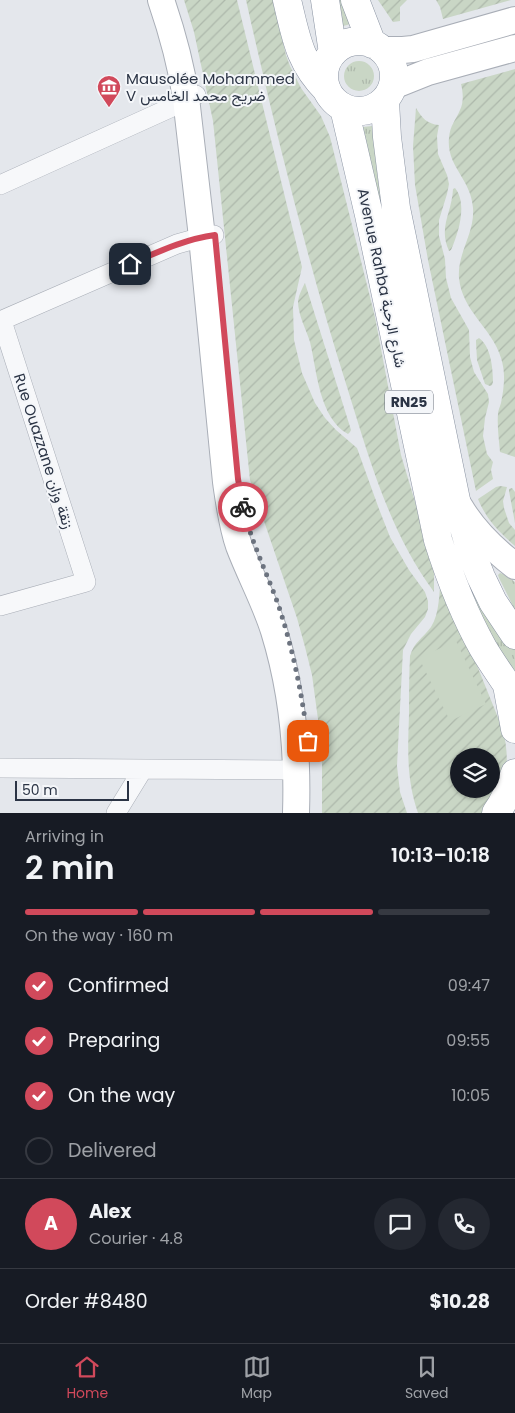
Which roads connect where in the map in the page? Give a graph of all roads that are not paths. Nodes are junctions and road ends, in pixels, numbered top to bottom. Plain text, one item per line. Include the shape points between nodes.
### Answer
1 (161, 0) edge
2 (175, 0) edge
3 (287, 0) edge
4 (325, 0) edge
5 (355, 0) edge
6 (515, 20) edge
7 (377, 47) junction
8 (515, 48) edge
9 (333, 53) junction
10 (389, 93) junction
11 (191, 96) junction
12 (336, 99) junction
13 (0, 184) edge
14 (208, 236) junction
15 (1, 321) edge
16 (456, 500) junction
17 (515, 566) edge
18 (0, 606) edge
19 (515, 635) edge
20 (511, 691) edge
21 (515, 729) edge
22 (0, 768) edge
23 (143, 769) junction
24 (296, 770) junction
25 (515, 773) edge
26 (116, 813) edge
27 (296, 813) edge
28 (310, 813) edge
29 (496, 813) edge

1 - 11 street
2 - 11 street via 191,63
3 - 12 highway via 301,54 312,73
4 - 9 highway, RN25
5 - 7 highway, RN25
6 - 7 street via 414,49
7 - 9 highway via 362,42 351,43
7 - 10 highway, RN25 via 387,55 394,70
8 - 10 street via 419,75
9 - 12 highway, RN25 via 325,70 325,80
10 - 12 highway via 376,107 365,110 354,111
10 - 16 highway, Avenue Rahba شارع الرحبة / RN25 via 387,137 396,208
11 - 13 street
11 - 14 street
12 - 20 highway, Avenue Rahba شارع الرحبة / RN25 via 370,215 438,540 462,606
14 - 15 street via 177,244
14 - 24 street via 229,503 239,544 266,609 280,654 290,700
14 - 28 street via 242,499 252,539 278,604 303,700
15 - 18 street, Rue Ouazzane زنقة وزان via 86,582
16 - 17 street via 478,533
16 - 19 highway, Avenue Rahba شارع الرحبة / RN25 via 481,577
20 - 21 highway, RN25
22 - 23 street
23 - 24 street
23 - 26 street
24 - 27 street
25 - 29 highway

